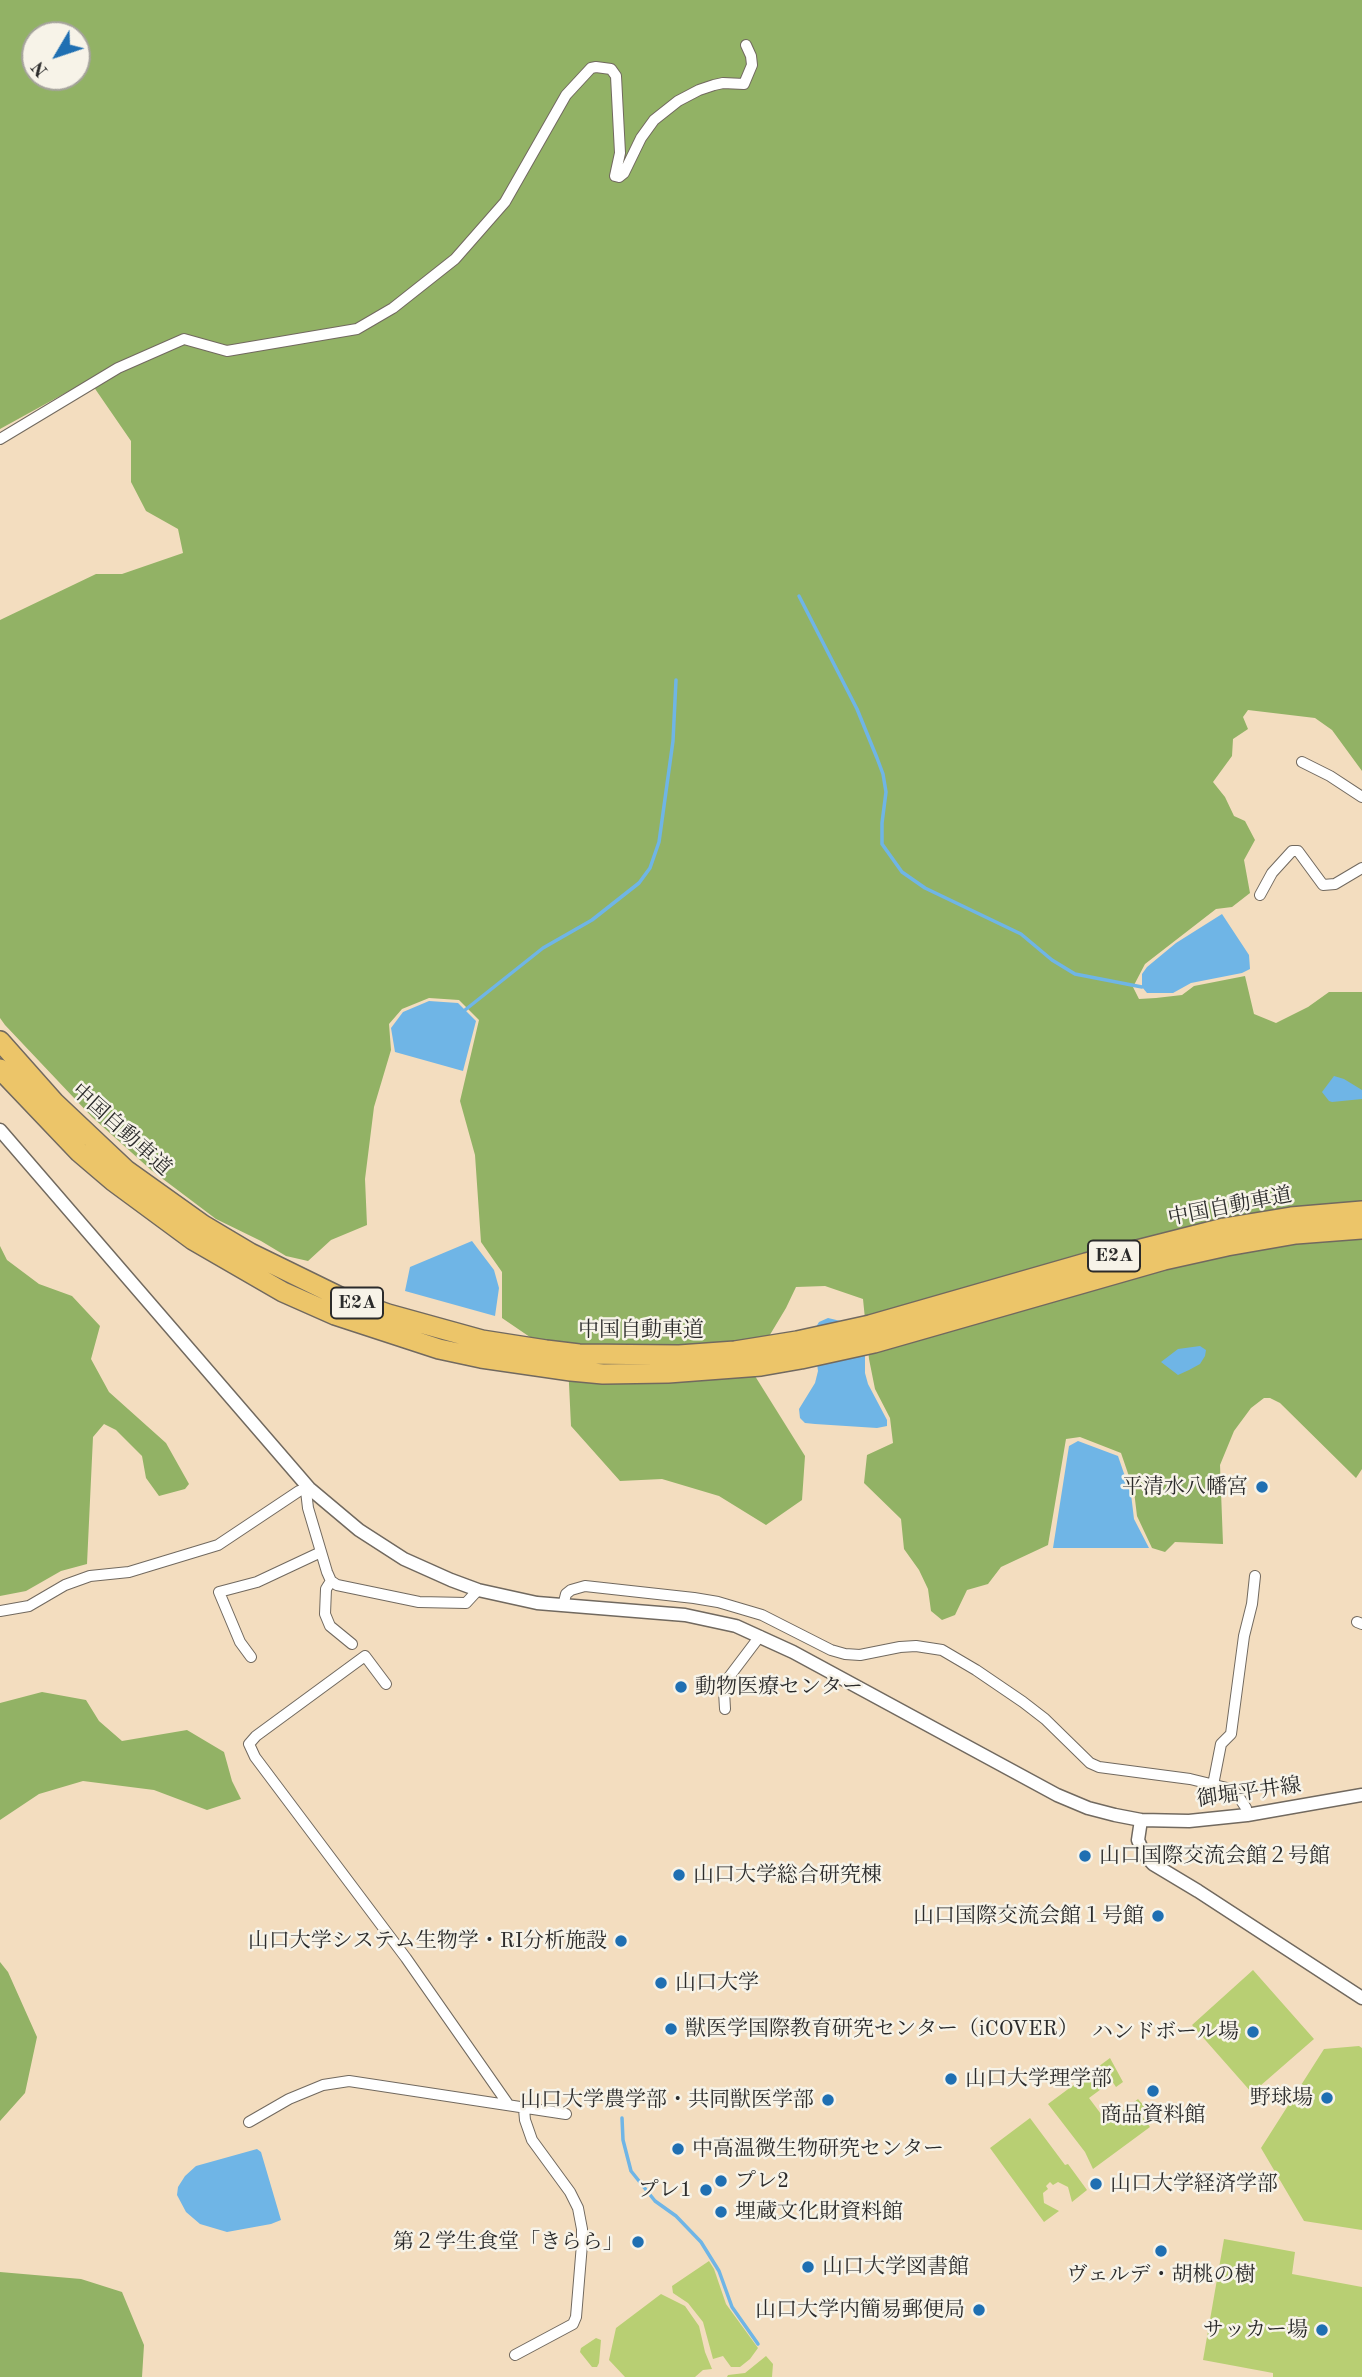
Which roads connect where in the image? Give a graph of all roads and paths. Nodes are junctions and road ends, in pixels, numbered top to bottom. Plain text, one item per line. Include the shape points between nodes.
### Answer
1 (746, 45) dead end
2 (0, 439) edge
3 (1302, 762) dead end
4 (1362, 797) edge
5 (1362, 868) edge
6 (1260, 895) dead end
7 (0, 1041) edge
8 (0, 1069) edge
9 (0, 1130) edge
10 (1362, 1210) edge
11 (1362, 1228) edge
12 (872, 1334) junction
13 (799, 1350) junction
14 (307, 1489) junction
15 (321, 1552) junction
16 (1255, 1576) dead end
17 (331, 1581) junction
18 (478, 1590) junction
19 (563, 1606) junction
20 (0, 1611) edge
21 (760, 1636) junction
22 (352, 1644) dead end
23 (251, 1657) dead end
24 (386, 1684) dead end
25 (725, 1710) dead end
26 (1213, 1785) junction
27 (1362, 1795) edge
28 (1247, 1815) junction
29 (1140, 1820) junction
30 (1362, 1998) edge
31 (508, 2104) junction
32 (524, 2109) junction
33 (566, 2114) dead end
34 (249, 2122) dead end
35 (515, 2356) dead end

1 - 2 street via 752,65 744,84 723,83 678,101 654,120 620,177 614,170 620,153 616,76 611,69 591,68 566,95 505,202 455,259 393,308 357,329 227,351 184,339 118,368
3 - 4 street
5 - 6 street via 1323,886 1298,851 1292,850
7 - 13 highway, 中国自動車道 / E2A via 55,1103 126,1170 250,1253 340,1297 451,1333 579,1354
8 - 13 highway, 中国自動車道 / E2A via 79,1152 155,1214 237,1267 335,1315 439,1349 603,1374 751,1367
9 - 14 street, 御堀平井線
10 - 12 highway, 中国自動車道 / E2A via 1199,1234 1086,1263
11 - 12 highway, 中国自動車道 / E2A via 1227,1246
12 - 13 highway, 中国自動車道 / E2A
14 - 15 street
14 - 18 street, 御堀平井線 via 379,1545
14 - 20 street via 218,1545 129,1572 90,1576 29,1606
15 - 17 street
15 - 23 street via 257,1582 219,1591
16 - 26 street via 1231,1734 1221,1744
17 - 18 street via 419,1602 466,1603
17 - 22 street via 325,1614 330,1626
18 - 19 street, 御堀平井線
19 - 21 street, 御堀平井線 via 685,1615
19 - 26 street via 566,1594 585,1586 694,1598 762,1615 845,1654 916,1646 942,1650 1045,1719 1090,1763
21 - 25 street via 729,1677
21 - 29 street, 御堀平井線 via 1057,1795 1088,1808
24 - 31 street via 365,1656 249,1744
26 - 28 street via 1237,1794
27 - 28 street, 御堀平井線
28 - 29 street, 御堀平井線
29 - 30 street via 1138,1840 1153,1864
31 - 32 street
31 - 34 street via 349,2081 323,2085
32 - 33 street
32 - 35 street via 532,2140 578,2208 582,2244 573,2324

